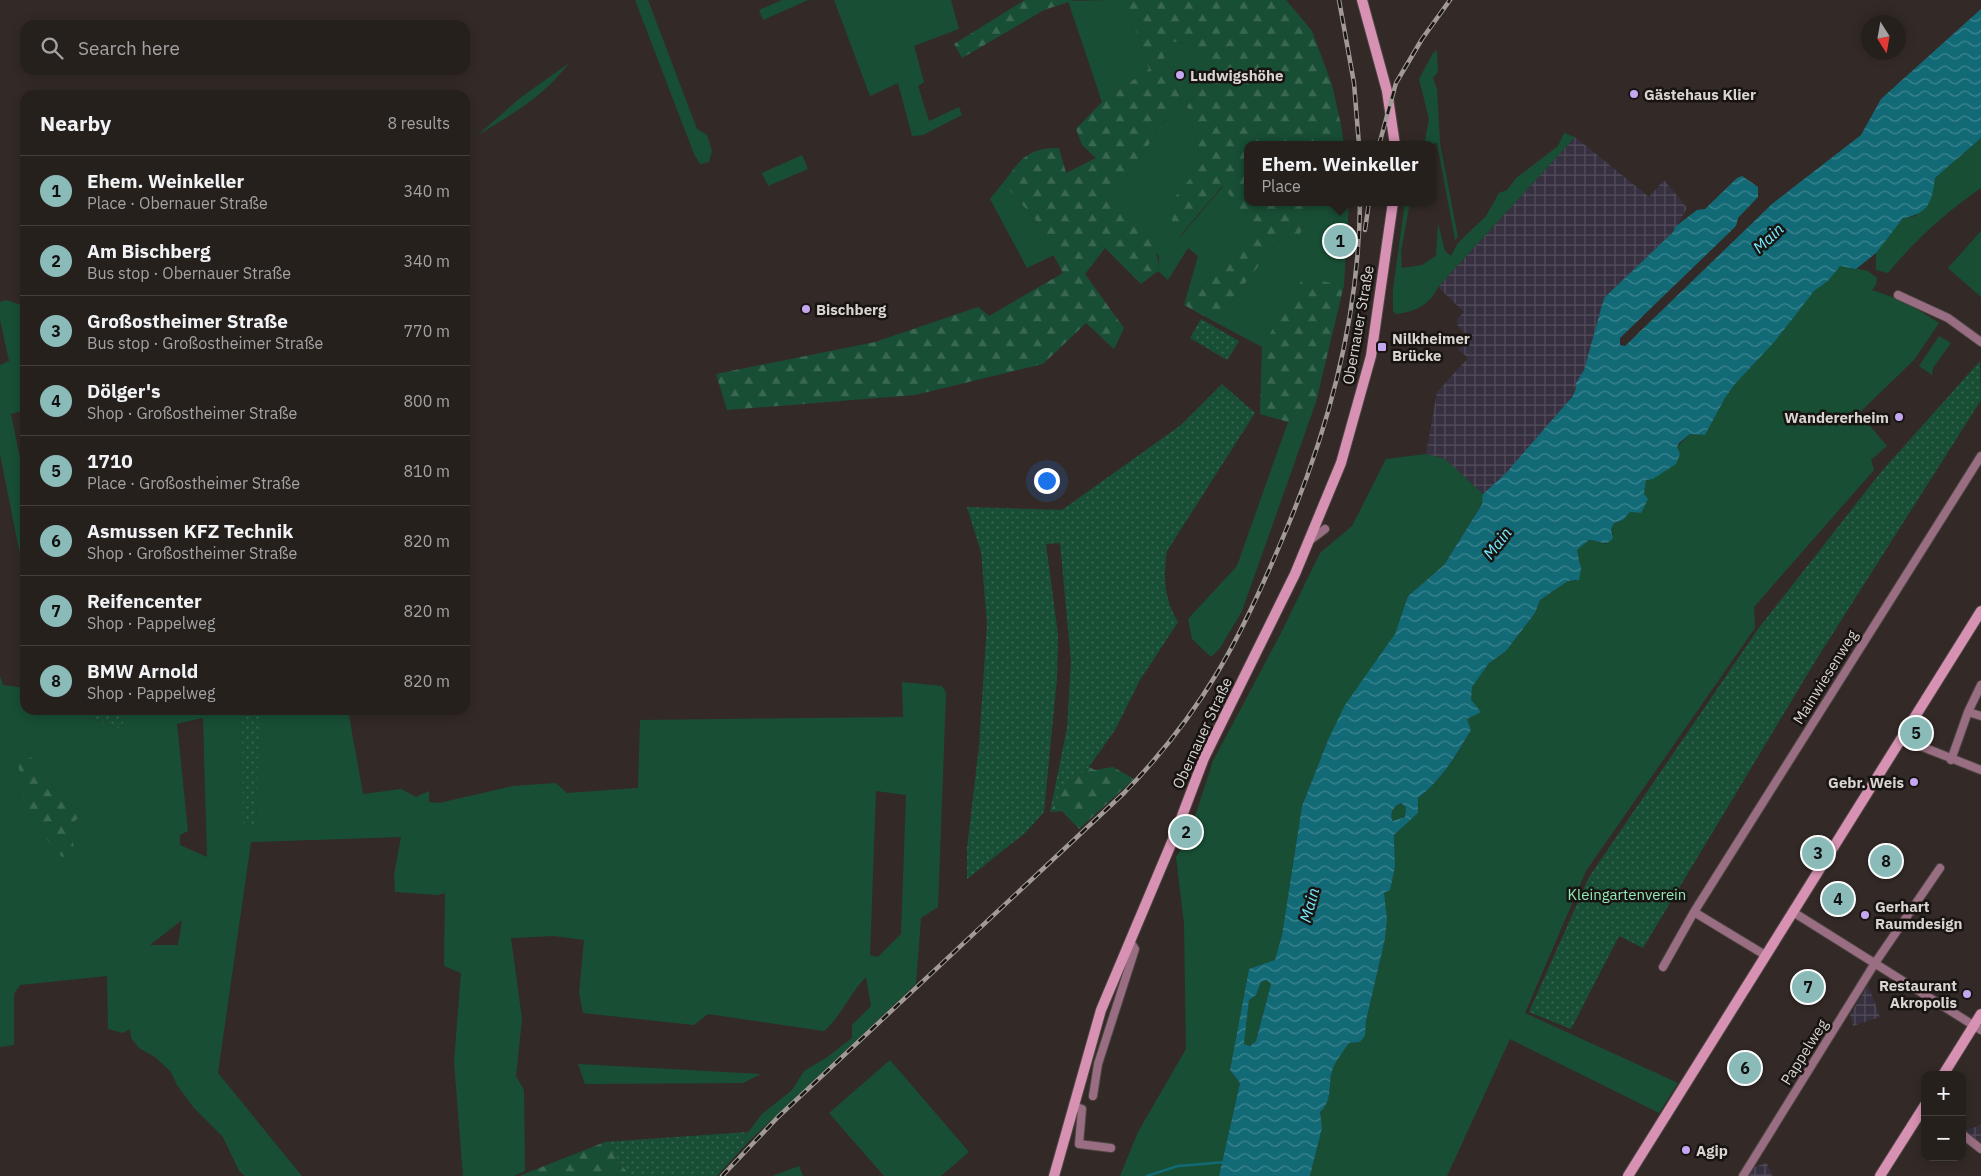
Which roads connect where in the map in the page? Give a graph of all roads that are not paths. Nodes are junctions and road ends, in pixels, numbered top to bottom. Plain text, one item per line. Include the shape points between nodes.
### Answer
1 (1362, 0) edge
2 (1394, 141) edge
3 (1392, 206) edge
4 (1898, 295) dead end
5 (1981, 342) edge
6 (1981, 456) edge
7 (1325, 529) dead end
8 (1309, 541) junction
9 (1981, 611) edge
10 (1981, 685) edge
11 (1968, 712) junction
12 (1981, 716) edge
13 (1910, 742) dead end
14 (1951, 760) junction
15 (1981, 770) edge
16 (1940, 868) dead end
17 (1694, 912) junction
18 (1793, 912) junction
19 (1130, 942) junction
20 (1766, 955) junction
21 (1875, 963) junction
22 (1663, 967) dead end
23 (1981, 1014) edge
24 (1977, 1028) edge
25 (1946, 1071) edge
26 (1093, 1096) dead end
27 (1073, 1106) junction
28 (1921, 1111) edge
29 (1966, 1137) edge
30 (1111, 1148) dead end
31 (1981, 1149) edge
32 (1054, 1176) edge
33 (1628, 1176) edge
34 (1743, 1176) edge
35 (1880, 1176) edge

1 - 2 main road via 1386,91
3 - 8 main road, Obernauer Straße via 1369,362 1340,463
4 - 5 street via 1948,318
6 - 17 street, Mainwiesenweg
7 - 8 street, Obernauer Straße
8 - 19 main road, Obernauer Straße via 1267,634 1204,758
9 - 18 main road
10 - 11 street
11 - 12 street
11 - 14 street
13 - 14 street
14 - 15 street
16 - 21 street, Pappelweg
17 - 20 street
17 - 22 street, Mainwiesenweg
18 - 20 main road
18 - 21 street
19 - 26 street, Obernauer Straße via 1135,949 1098,1064
19 - 27 main road, Obernauer Straße via 1101,1010
20 - 33 main road
21 - 24 street
21 - 34 street, Pappelweg
23 - 24 main road
24 - 25 main road
27 - 30 street via 1082,1109 1079,1144
27 - 32 main road, Obernauer Straße
28 - 35 main road
29 - 31 street

